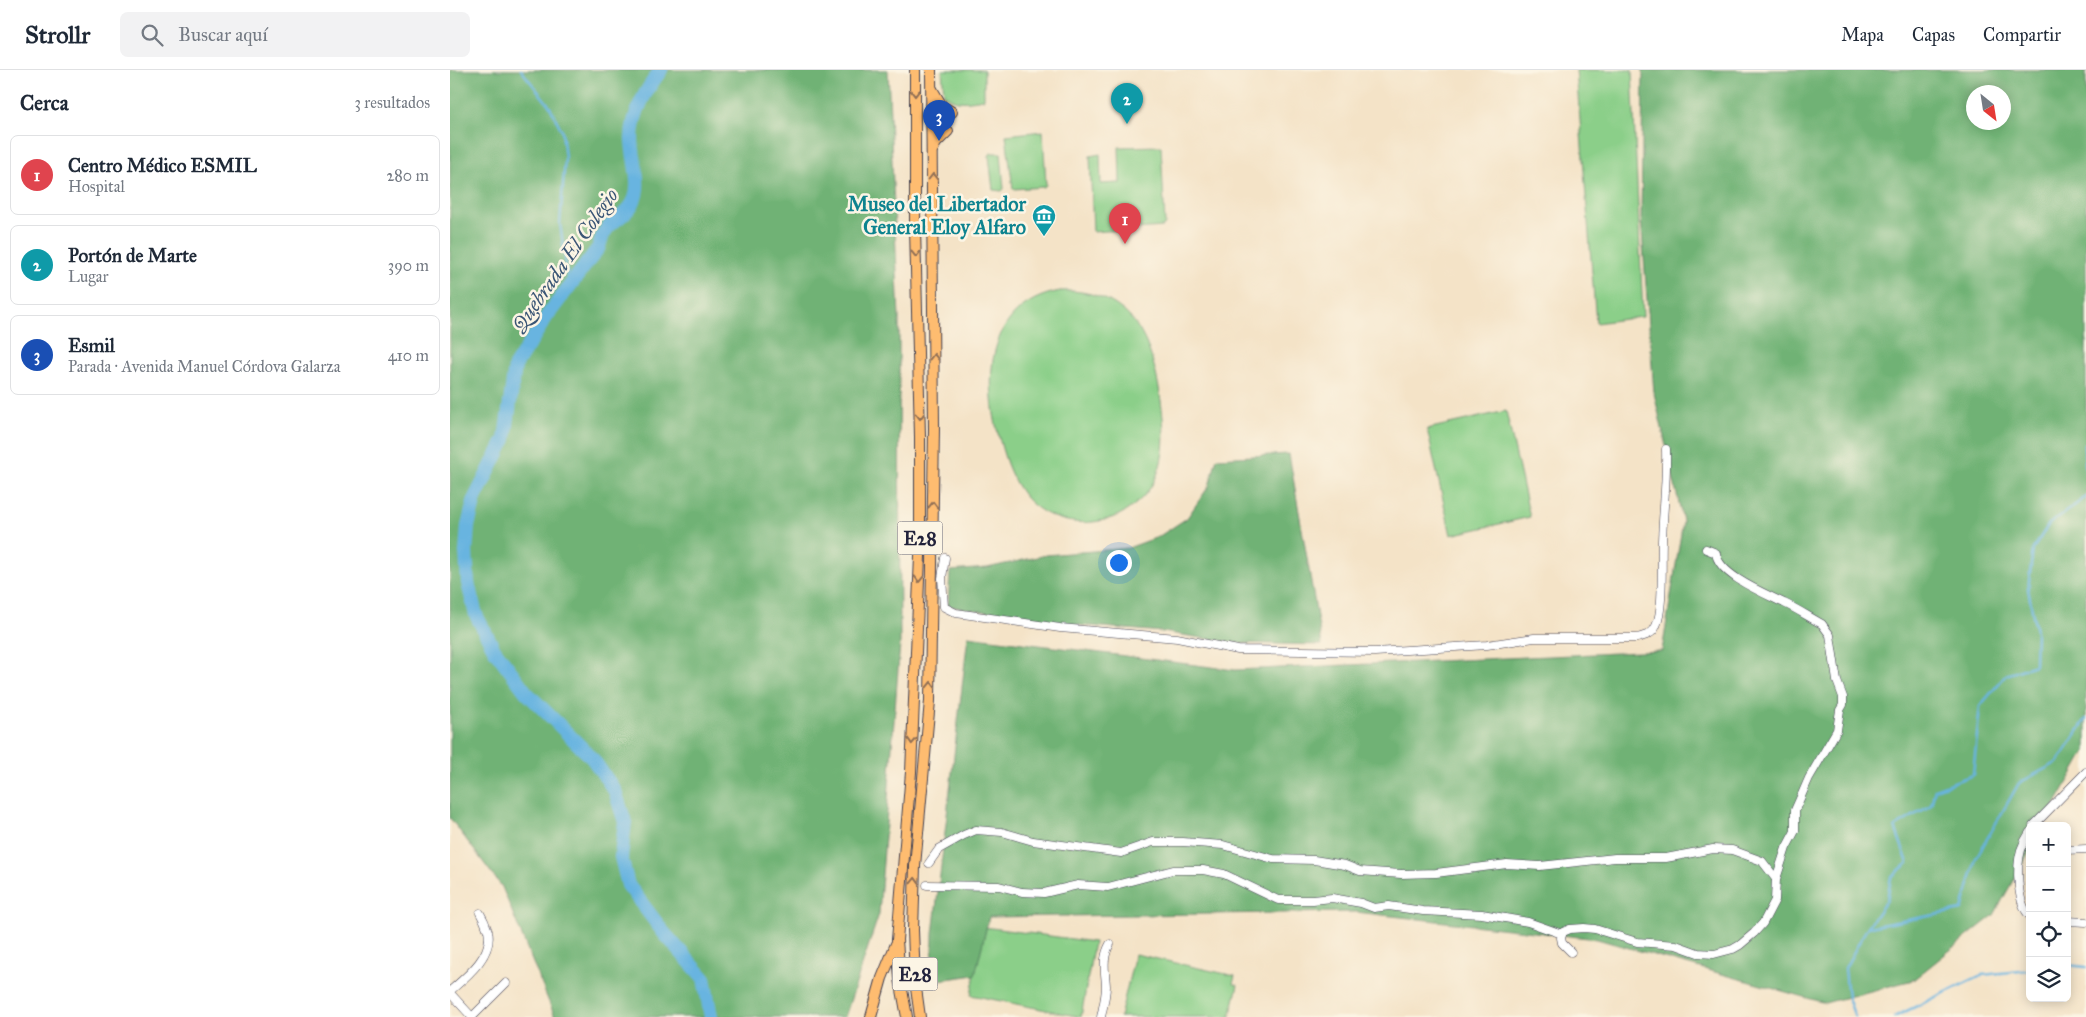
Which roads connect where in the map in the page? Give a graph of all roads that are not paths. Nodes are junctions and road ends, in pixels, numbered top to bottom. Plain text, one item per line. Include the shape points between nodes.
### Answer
1 (915, 70) edge
2 (931, 70) edge
3 (932, 89) junction
4 (952, 112) dead end
5 (948, 131) dead end
6 (932, 150) junction
7 (1666, 449) dead end
8 (1706, 548) dead end
9 (945, 558) dead end
10 (2086, 772) edge
11 (2037, 822) edge
12 (2026, 840) edge
13 (2086, 849) edge
14 (2071, 850) edge
15 (929, 863) dead end
16 (1776, 879) junction
17 (927, 885) dead end
18 (2026, 912) edge
19 (480, 913) dead end
20 (2071, 921) edge
21 (2086, 922) edge
22 (1562, 934) junction
23 (897, 940) junction
24 (1110, 944) dead end
25 (1572, 952) dead end
26 (506, 983) dead end
27 (450, 992) edge
28 (472, 1017) edge
29 (871, 1017) edge
30 (907, 1017) edge
31 (920, 1017) edge
32 (1101, 1017) edge

1 -> 23 main road, E28 via 920,556 911,772
2 - 3 main road, E28
3 - 4 main road via 942,106
3 - 6 main road, E28
5 - 6 main road
31 -> 6 main road, E28 via 913,930 930,701 934,428
7 - 9 street via 1660,608 1657,626 1651,633 1637,638 1534,638 1487,645 1375,652 1238,650 1177,638 1060,628 956,613 944,607 942,599
8 - 16 street via 1716,553 1725,569 1761,594 1822,624 1830,635 1836,681 1843,705 1837,730 1795,810 1795,831
10 - 11 street
12 - 18 street via 2018,865 2018,882
13 - 14 street
15 - 16 street via 940,849 976,830 1121,853 1153,842 1223,845 1273,859 1314,860 1360,871 1401,874 1507,864 1540,866 1615,858 1666,858 1713,849 1732,850 1762,861
16 - 22 street via 1775,900 1763,923 1748,940 1722,952 1706,954 1676,945 1637,942 1595,929 1570,929
17 - 22 street via 999,886 1044,893 1078,885 1108,887 1173,870 1203,870 1224,874 1278,900 1332,898 1374,908 1389,906 1482,914 1528,922
19 - 27 street via 488,931 486,951
20 - 21 street
22 - 25 street via 1562,943
23 - 29 main road
23 - 30 main road, E28
24 - 32 street via 1105,952 1106,987
26 - 28 street
27 - 28 street

